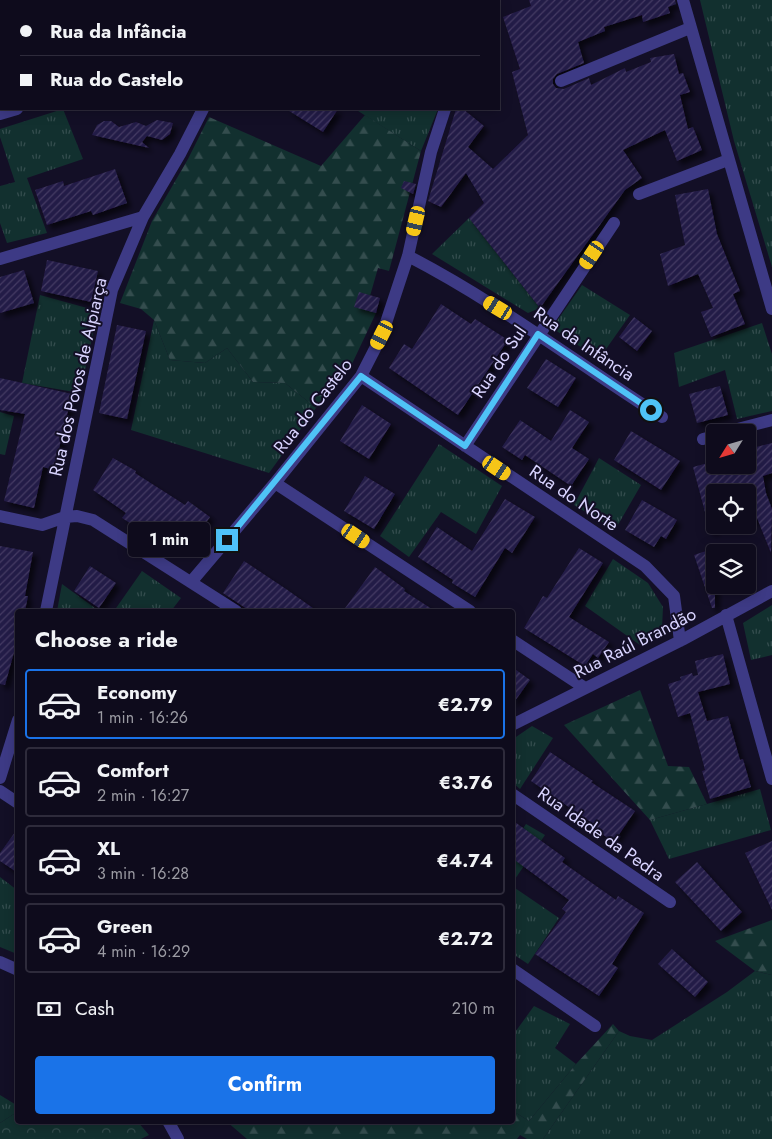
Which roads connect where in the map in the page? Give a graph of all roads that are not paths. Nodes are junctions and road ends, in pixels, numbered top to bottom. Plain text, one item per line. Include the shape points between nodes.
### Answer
1 (683, 0) edge
2 (690, 28) junction
3 (562, 81) dead end
4 (14, 110) edge
5 (202, 110) edge
6 (445, 110) edge
7 (0, 114) edge
8 (728, 160) junction
9 (639, 194) dead end
10 (143, 217) junction
11 (614, 223) dead end
12 (408, 256) junction
13 (0, 259) edge
14 (772, 309) edge
15 (538, 334) junction
16 (361, 376) junction
17 (662, 417) dead end
18 (772, 420) edge
19 (756, 424) edge
20 (465, 446) junction
21 (275, 483) junction
22 (0, 516) edge
23 (65, 518) junction
24 (191, 582) junction
25 (772, 591) edge
26 (46, 609) edge
27 (233, 609) edge
28 (467, 609) edge
29 (726, 615) junction
30 (680, 641) junction
31 (515, 642) edge
32 (585, 688) junction
33 (515, 723) edge
34 (15, 730) edge
35 (0, 778) edge
36 (772, 779) edge
37 (0, 791) edge
38 (515, 796) edge
39 (15, 801) edge
40 (670, 902) dead end
41 (0, 962) edge
42 (15, 969) edge
43 (515, 971) edge
44 (595, 1026) dead end
45 (170, 1124) edge
46 (178, 1139) edge

1 - 2 street
2 - 3 street
2 - 8 street
4 - 7 street
5 - 10 street, Rua dos Povos de Alpiarça
6 - 12 street, Rua do Castelo via 431,152
8 - 9 street
8 - 14 street
10 - 13 street
10 - 23 street, Rua dos Povos de Alpiarça via 112,290
11 - 15 street, Rua do Sul
12 - 15 street, Rua da Infância
12 - 16 street, Rua do Castelo via 382,335
15 - 17 street, Rua da Infância
15 - 20 street, Rua do Sul
16 - 20 street, Rua do Norte
16 - 21 street, Rua do Castelo
18 - 19 street
20 - 30 street, Rua do Norte via 645,566 674,596
21 - 24 street, Rua do Castelo
21 - 28 street
22 - 23 street via 42,525
23 - 24 street via 76,516 94,520
23 - 26 street, Rua dos Povos de Alpiarça
24 - 27 street
25 - 29 street, Rua Raúl Brandão
29 - 30 street, Rua Raúl Brandão
29 - 36 street
30 - 32 street, Rua Raúl Brandão
31 - 32 street
32 - 33 street, Rua Raúl Brandão
34 - 35 street
37 - 39 street
38 - 40 street, Rua Idade da Pedra
41 - 42 street
43 - 44 street
45 - 46 street

